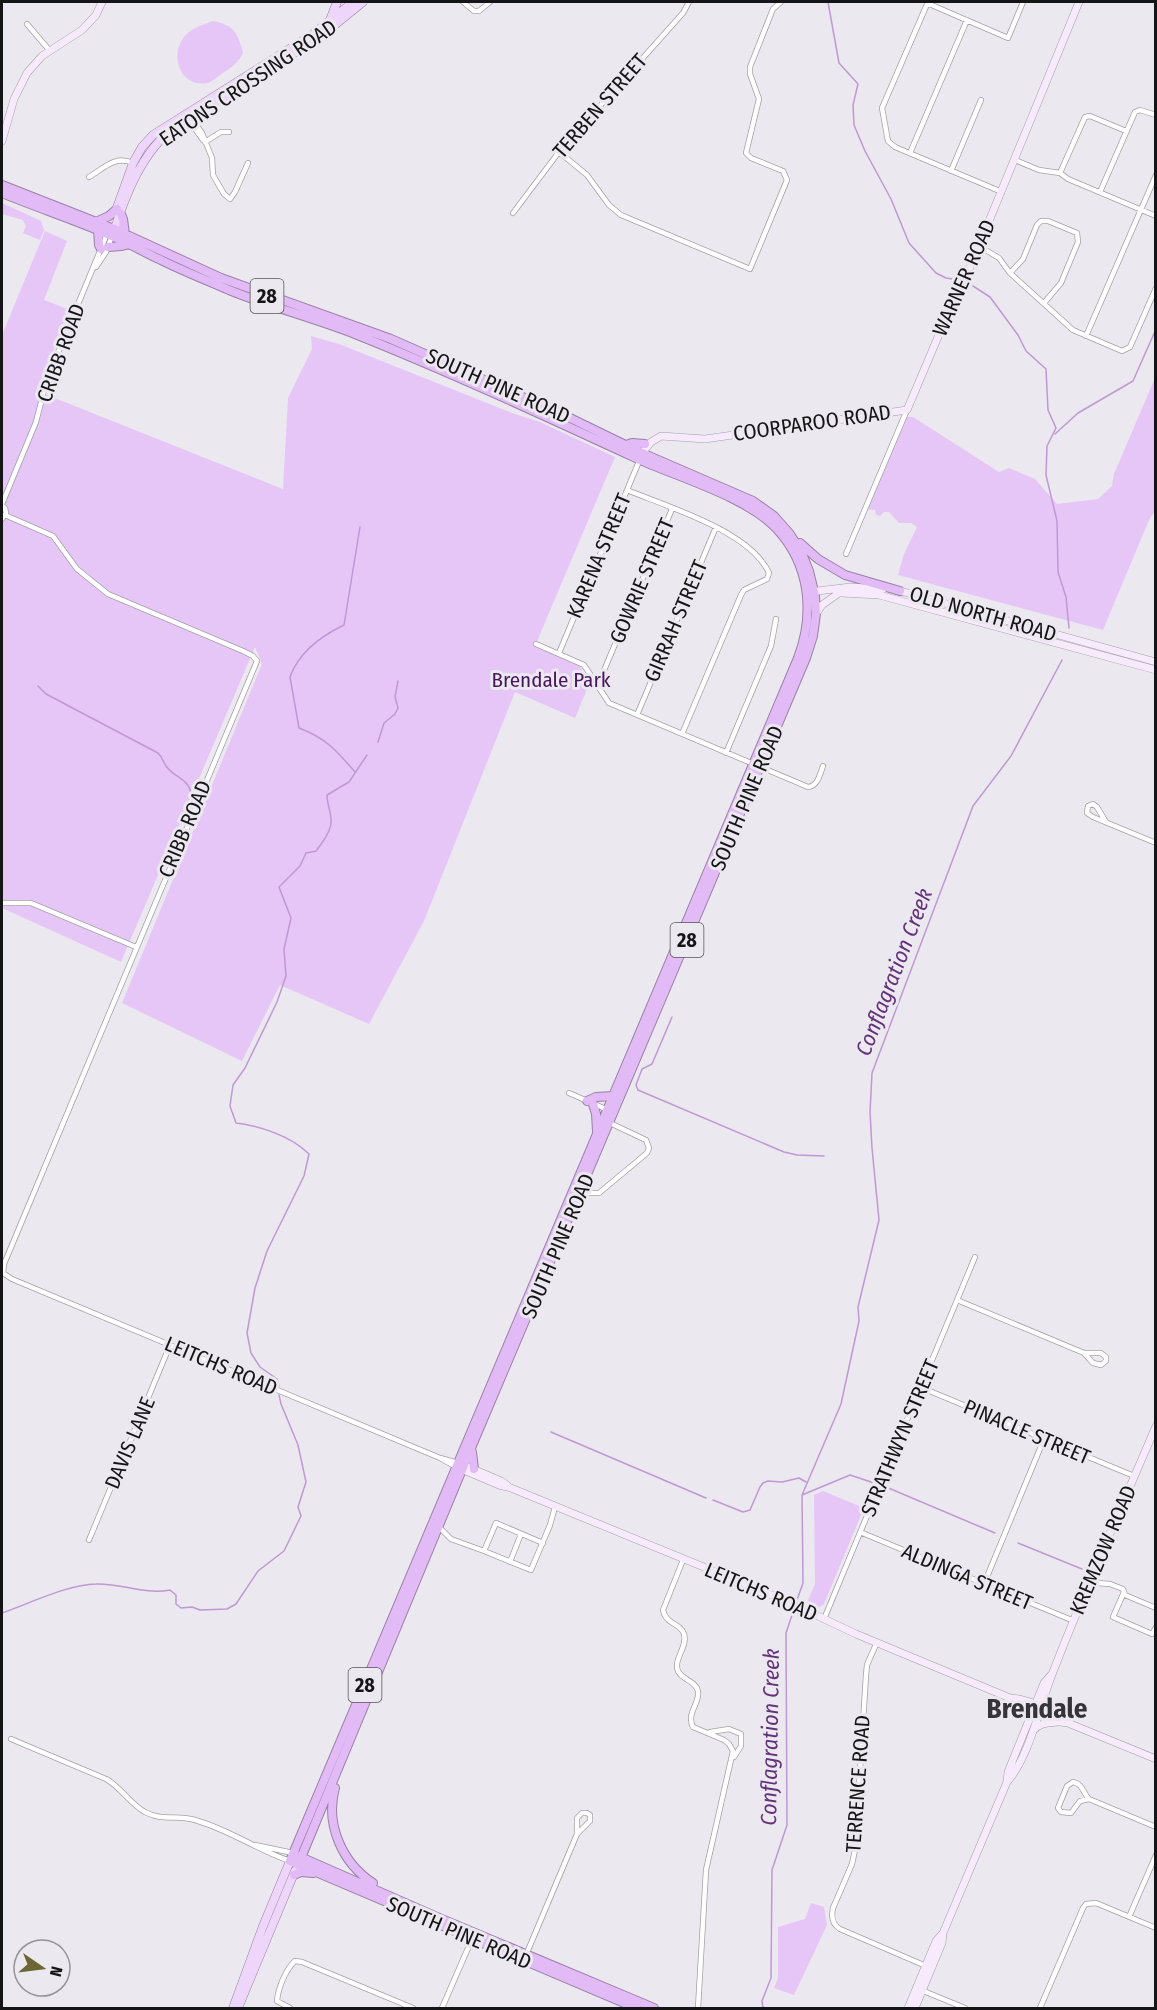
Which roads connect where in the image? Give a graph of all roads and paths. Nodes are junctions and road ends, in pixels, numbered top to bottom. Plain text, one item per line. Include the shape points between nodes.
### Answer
1 (102, 2) edge
2 (338, 2) edge
3 (363, 2) edge
4 (463, 2) edge
5 (490, 2) edge
6 (689, 2) edge
7 (781, 2) edge
8 (927, 2) edge
9 (1023, 2) edge
10 (1079, 2) edge
11 (349, 7) edge
12 (967, 20) junction
13 (330, 21) junction
14 (27, 24) dead end
15 (50, 51) junction
16 (981, 100) dead end
17 (1155, 115) edge
18 (190, 118) junction
19 (3, 126) edge
20 (1126, 131) junction
21 (229, 132) dead end
22 (2, 141) edge
23 (205, 142) junction
24 (559, 152) junction
25 (910, 153) junction
26 (1015, 160) junction
27 (133, 163) junction
28 (248, 163) dead end
29 (140, 168) junction
30 (951, 171) junction
31 (1060, 173) junction
32 (1155, 175) edge
33 (89, 177) dead end
34 (2, 185) edge
35 (1002, 192) junction
36 (1100, 192) junction
37 (2, 193) edge
38 (1141, 210) junction
39 (119, 211) junction
40 (513, 213) dead end
41 (1155, 216) edge
42 (106, 230) junction
43 (125, 234) junction
44 (129, 244) junction
45 (979, 246) junction
46 (104, 248) junction
47 (1010, 273) junction
48 (1155, 288) edge
49 (1044, 303) junction
50 (1086, 336) junction
51 (907, 410) junction
52 (718, 437) junction
53 (645, 444) junction
54 (625, 445) junction
55 (641, 456) junction
56 (627, 490) junction
57 (2, 505) edge
58 (672, 509) junction
59 (3, 517) edge
60 (716, 527) junction
61 (789, 533) junction
62 (846, 554) dead end
63 (900, 591) junction
64 (839, 593) junction
65 (811, 594) junction
66 (816, 614) junction
67 (776, 620) dead end
68 (990, 621) junction
69 (536, 644) dead end
70 (559, 654) junction
71 (1155, 662) edge
72 (1155, 670) edge
73 (597, 687) junction
74 (637, 715) junction
75 (682, 734) junction
76 (726, 753) junction
77 (757, 766) junction
78 (823, 766) dead end
79 (1106, 822) dead end
80 (1155, 843) edge
81 (2, 903) edge
82 (136, 947) junction
83 (569, 1093) dead end
84 (613, 1096) junction
85 (590, 1102) junction
86 (611, 1111) junction
87 (610, 1123) junction
88 (598, 1132) junction
89 (580, 1193) junction
90 (975, 1257) dead end
91 (3, 1273) joint
92 (537, 1286) junction
93 (957, 1300) junction
94 (170, 1345) junction
95 (1084, 1353) dead end
96 (506, 1358) junction
97 (920, 1388) junction
98 (1155, 1426) edge
99 (1044, 1439) junction
100 (471, 1448) junction
101 (460, 1466) junction
102 (474, 1469) junction
103 (1134, 1476) junction
104 (511, 1488) junction
105 (555, 1507) junction
106 (439, 1527) junction
107 (860, 1532) junction
108 (521, 1534) junction
109 (89, 1540) dead end
110 (543, 1543) junction
111 (484, 1551) junction
112 (684, 1560) junction
113 (510, 1562) junction
114 (1097, 1583) dead end
115 (984, 1584) junction
116 (1124, 1592) junction
117 (1155, 1608) edge
118 (824, 1619) junction
119 (1074, 1621) junction
120 (1155, 1627) edge
121 (877, 1642) junction
122 (1037, 1709) junction
123 (1064, 1722) junction
124 (729, 1729) junction
125 (1033, 1731) junction
126 (704, 1732) junction
127 (11, 1739) dead end
128 (724, 1740) junction
129 (1155, 1759) edge
130 (732, 1760) junction
131 (336, 1775) junction
132 (1007, 1782) junction
133 (1089, 1799) junction
134 (1155, 1827) edge
135 (577, 1834) junction
136 (253, 1845) junction
137 (1155, 1855) edge
138 (296, 1859) junction
139 (316, 1872) junction
140 (294, 1875) junction
141 (382, 1892) junction
142 (1129, 1917) junction
143 (1155, 1928) edge
144 (473, 1936) junction
145 (525, 1958) junction
146 (928, 1967) junction
147 (919, 1989) junction
148 (233, 2008) edge
149 (238, 2008) edge
150 (290, 2008) edge
151 (413, 2008) edge
152 (442, 2008) edge
153 (636, 2008) edge
154 (654, 2008) edge
155 (698, 2008) edge
156 (908, 2008) edge
157 (915, 2008) edge
158 (965, 2008) edge
159 (1041, 2008) edge

1 - 15 street via 82,30
2 - 11 street
2 - 13 main road
3 - 11 main road, EATONS CROSSING ROAD
4 - 5 street via 474,11
6 - 24 street, TERBEN STREET
7 - 24 street via 773,9 750,67 759,99 746,150 751,158 783,171 787,180 750,269 621,215 587,175
8 - 12 street
8 - 25 street via 882,108 888,141
9 - 12 street via 1008,38
10 - 26 street, WARNER ROAD
11 - 13 main road, EATONS CROSSING ROAD
11 - 18 main road, EATONS CROSSING ROAD via 320,36
12 - 25 street
13 - 27 main road, EATONS CROSSING ROAD via 156,133
14 - 15 street
15 - 19 street via 21,82
16 - 30 street
17 - 20 street via 1137,110
18 - 23 street
18 - 29 main road, EATONS CROSSING ROAD via 159,140
19 - 22 street
20 - 31 street via 1087,116
20 - 36 street
21 - 23 street via 221,132
23 - 28 street via 212,158 213,175 230,199
24 - 40 street, TERBEN STREET
25 - 30 street
26 - 31 street
26 - 35 street, WARNER ROAD
27 - 29 street
27 - 33 street via 116,160
27 - 39 main road, EATONS CROSSING ROAD
29 - 39 main road, EATONS CROSSING ROAD
30 - 35 street
31 - 36 street
32 - 38 street
34 - 42 highway, SOUTH PINE ROAD / 28
35 - 45 street, WARNER ROAD
36 - 38 street
37 - 42 highway, SOUTH PINE ROAD / 28
38 - 41 street
38 - 50 street
39 - 42 main road, EATONS CROSSING ROAD
39 - 42 highway via 109,216
39 - 43 highway
42 - 43 highway, SOUTH PINE ROAD / 28
42 - 44 highway, SOUTH PINE ROAD / 28
42 - 46 highway
42 - 46 street, CRIBB ROAD
43 - 54 highway, SOUTH PINE ROAD / 28 via 221,278 391,339
44 - 46 highway
44 - 55 highway, SOUTH PINE ROAD / 28 via 239,294 353,333
45 - 47 street via 999,258
45 - 51 street, WARNER ROAD
46 - 57 street, CRIBB ROAD via 47,379 36,422
47 - 49 street
47 - 49 street via 1023,259 1041,221 1077,233 1078,242 1059,286
48 - 50 street via 1128,349 1122,351
49 - 50 street via 1073,330
51 - 52 street, COORPAROO ROAD
51 - 62 street, WARNER ROAD
52 - 53 street, COORPAROO ROAD via 663,432 653,435
52 - 55 street, COORPAROO ROAD via 662,436 653,440
53 - 54 highway
53 - 55 street
54 - 55 highway, SOUTH PINE ROAD / 28
55 - 56 street, KARENA STREET
55 - 61 highway, SOUTH PINE ROAD / 28 via 746,498 774,516
55 - 65 highway, SOUTH PINE ROAD / 28 via 765,518 793,551
56 - 58 street
56 - 70 street, KARENA STREET
57 - 59 street
58 - 60 street
58 - 73 street, GOWRIE STREET
59 - 82 street, CRIBB ROAD via 53,536 77,569 108,594 243,651 257,661
60 - 74 street, GIRRAH STREET
60 - 75 street via 747,547 769,576 741,595
61 - 63 highway via 834,570
61 - 65 highway, SOUTH PINE ROAD / 28 via 807,564
63 - 65 street, OLD NORTH ROAD via 869,587
63 - 68 street, OLD NORTH ROAD
64 - 65 street, OLD NORTH ROAD
64 - 66 street
64 - 68 street, OLD NORTH ROAD via 879,595
65 - 66 highway, SOUTH PINE ROAD / 28
65 - 77 highway, SOUTH PINE ROAD / 28 via 802,647
66 - 77 highway, SOUTH PINE ROAD / 28 via 806,658
67 - 76 street via 771,646
68 - 71 street, OLD NORTH ROAD
68 - 72 street, OLD NORTH ROAD
69 - 70 street
70 - 73 street via 584,665
73 - 74 street via 609,703
74 - 75 street
75 - 76 street
76 - 77 street
77 - 78 street via 810,787
77 - 84 highway, SOUTH PINE ROAD / 28
77 - 86 highway, SOUTH PINE ROAD / 28
79 - 80 street
81 - 82 street via 32,903
82 - 91 street, CRIBB ROAD
83 - 85 street
84 - 85 highway via 596,1097
84 - 86 highway, SOUTH PINE ROAD / 28
85 - 86 street
85 - 88 highway
86 - 87 highway, SOUTH PINE ROAD / 28
86 - 88 highway, SOUTH PINE ROAD / 28
87 - 89 highway, SOUTH PINE ROAD / 28
87 - 89 street via 646,1140 647,1153 599,1193
88 - 92 highway, SOUTH PINE ROAD / 28
89 - 92 highway, SOUTH PINE ROAD / 28
90 - 93 street, STRATHWYN STREET
91 - 94 street, LEITCHS ROAD
92 - 96 highway, SOUTH PINE ROAD / 28
93 - 95 street
93 - 97 street, STRATHWYN STREET
94 - 101 street, LEITCHS ROAD
94 - 109 street, DAVIS LANE
96 - 100 highway, SOUTH PINE ROAD / 28
96 - 101 highway, SOUTH PINE ROAD / 28
97 - 99 street, PINACLE STREET
97 - 107 street, STRATHWYN STREET
98 - 103 street, KREMZOW ROAD
99 - 103 street, PINACLE STREET
99 - 115 street
100 - 101 highway, SOUTH PINE ROAD / 28
100 - 102 highway
101 - 102 street, LEITCHS ROAD
101 - 104 street, LEITCHS ROAD
101 - 106 highway, SOUTH PINE ROAD / 28
101 - 138 highway, SOUTH PINE ROAD / 28
102 - 104 street, LEITCHS ROAD
103 - 119 street, KREMZOW ROAD
104 - 105 street, LEITCHS ROAD
105 - 110 street
105 - 112 street, LEITCHS ROAD
106 - 111 street via 451,1539
106 - 131 highway, SOUTH PINE ROAD / 28
107 - 115 street, ALDINGA STREET
107 - 118 street, STRATHWYN STREET
108 - 110 street
108 - 111 street via 496,1523
108 - 113 street
110 - 113 street via 531,1570
111 - 113 street
112 - 118 street, LEITCHS ROAD
112 - 126 street via 663,1610 684,1635 677,1665 679,1672 698,1689 690,1716 693,1727
114 - 116 street via 1110,1584
115 - 119 street, ALDINGA STREET
116 - 117 street
116 - 120 street via 1113,1617 1152,1634
118 - 121 street, LEITCHS ROAD
119 - 122 street, KREMZOW ROAD
121 - 122 street, LEITCHS ROAD via 1010,1698 1016,1705
121 - 146 street, TERRENCE ROAD via 866,1670 855,1855 832,1917 840,1929
122 - 123 street, LEITCHS ROAD via 1062,1716
122 - 125 street, KREMZOW ROAD
122 - 132 street, KREMZOW ROAD
123 - 125 street via 1044,1723
123 - 129 street, LEITCHS ROAD
124 - 126 street
124 - 128 street
124 - 130 street via 741,1734 742,1740
125 - 132 street, KREMZOW ROAD
126 - 128 street
127 - 136 street via 116,1784 147,1814 194,1820
128 - 130 street via 733,1751
130 - 155 street via 706,1870
131 - 138 highway, SOUTH PINE ROAD
131 - 141 highway, 28 via 332,1812 336,1836 356,1870
132 - 146 street, KREMZOW ROAD
133 - 133 street via 1080,1801 1071,1813 1058,1808 1070,1783 1078,1783
133 - 134 street
135 - 135 street via 577,1818 587,1813 590,1821
135 - 145 street
136 - 138 street
136 - 138 street
137 - 142 street
138 - 139 highway, SOUTH PINE ROAD / 28
138 - 140 main road
138 - 141 highway, SOUTH PINE ROAD / 28
138 - 148 main road via 257,1941
139 - 140 highway
139 - 144 highway, SOUTH PINE ROAD / 28
140 - 149 main road
141 - 144 highway, SOUTH PINE ROAD / 28
142 - 143 street
142 - 159 street via 1094,1903 1085,1905
144 - 145 highway, SOUTH PINE ROAD / 28
144 - 152 street
145 - 153 highway, SOUTH PINE ROAD / 28
145 - 154 highway, SOUTH PINE ROAD / 28
146 - 147 street, KREMZOW ROAD
147 - 156 street, KREMZOW ROAD
147 - 157 street, KREMZOW ROAD
147 - 158 street
150 - 151 street via 277,2001 295,1961

